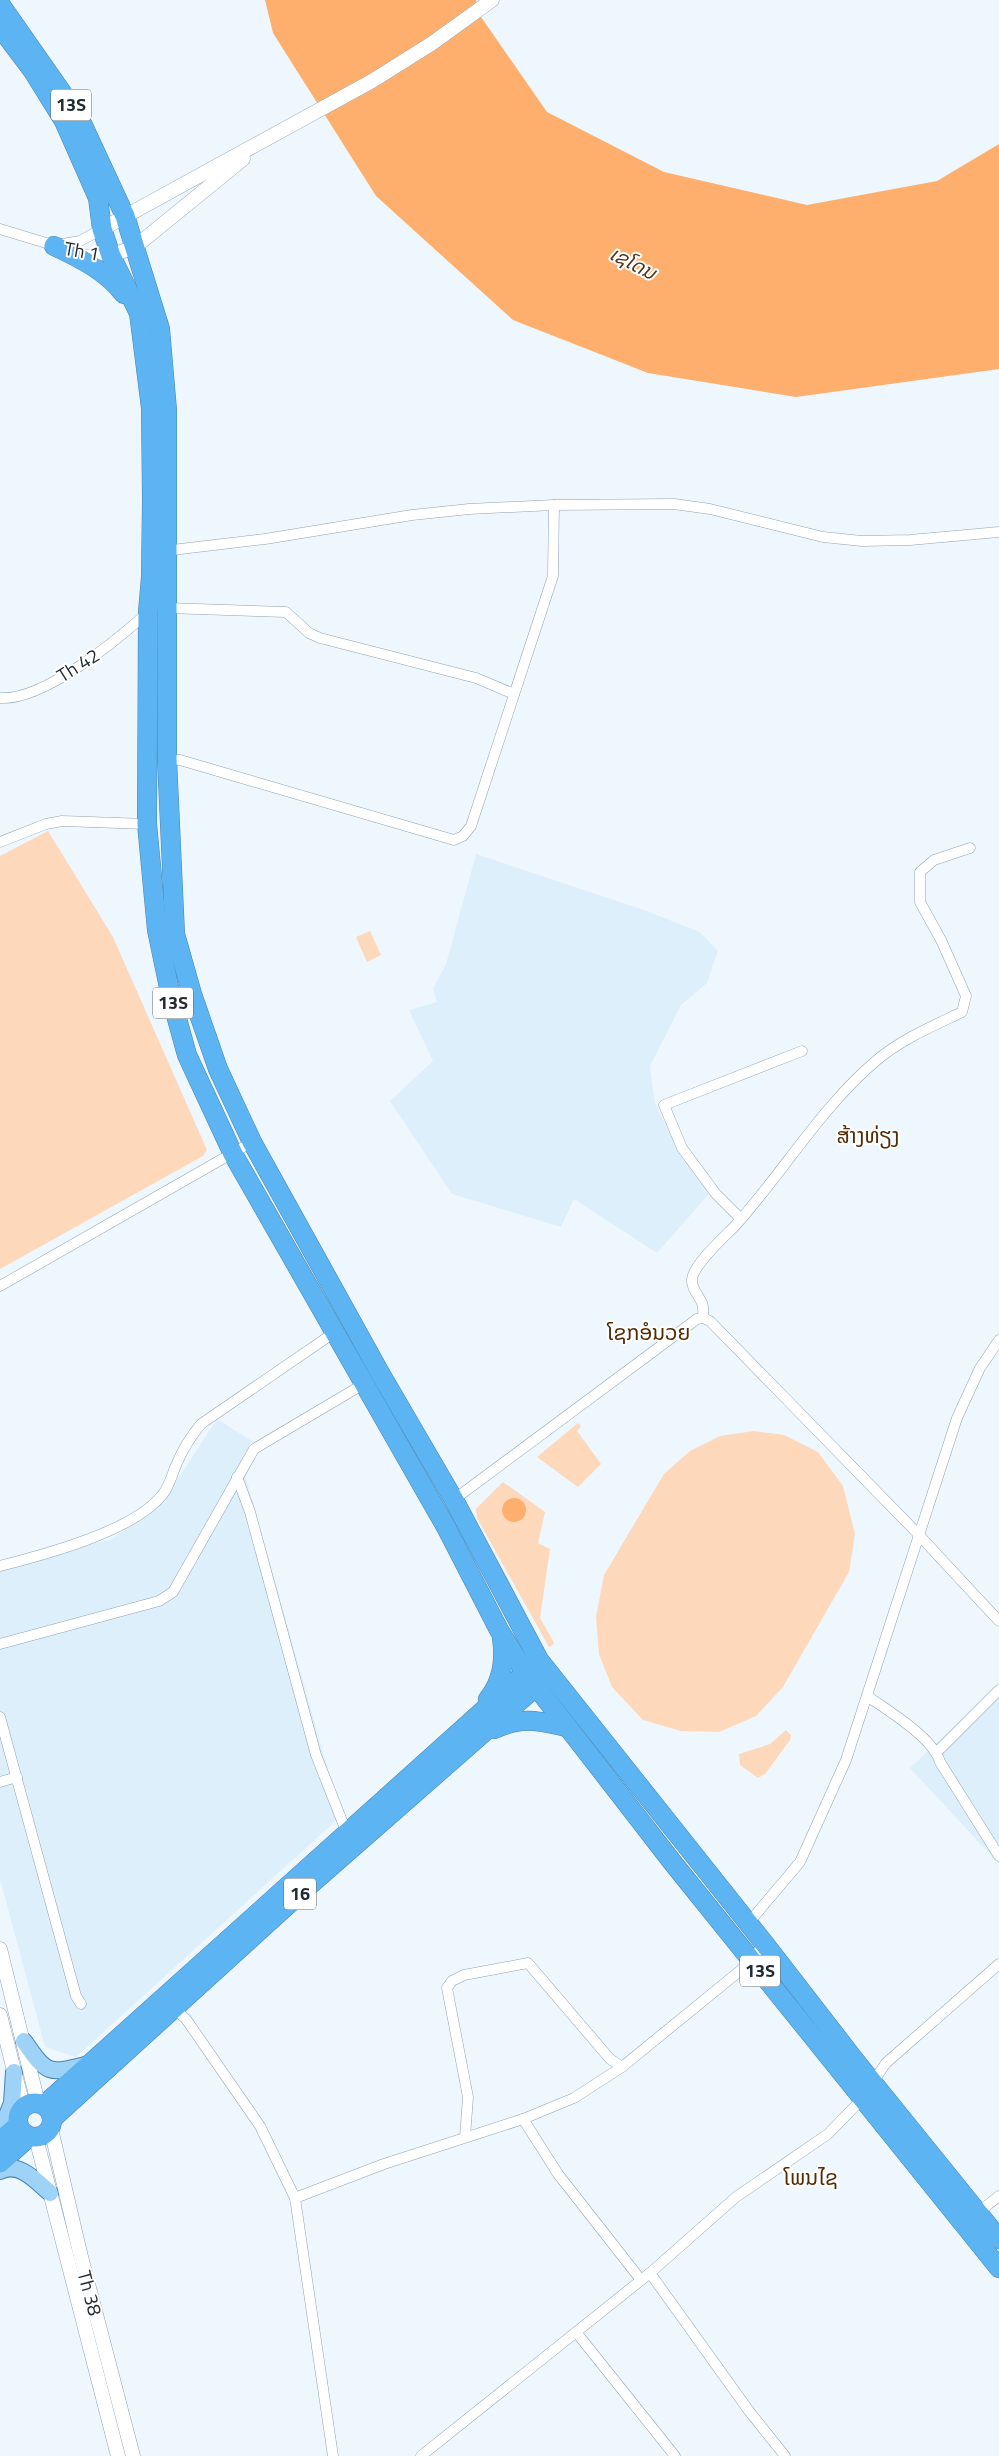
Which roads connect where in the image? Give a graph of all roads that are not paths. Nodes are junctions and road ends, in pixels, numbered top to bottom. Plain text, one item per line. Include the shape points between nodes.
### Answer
1 (492, 0) edge
2 (0, 4) edge
3 (0, 27) edge
4 (277, 132) junction
5 (124, 216) junction
6 (102, 228) junction
7 (0, 230) edge
8 (54, 246) junction
9 (136, 246) junction
10 (111, 256) junction
11 (139, 313) junction
12 (554, 505) junction
13 (999, 532) edge
14 (159, 551) junction
15 (166, 608) junction
16 (148, 612) junction
17 (0, 689) edge
18 (514, 694) junction
19 (3, 698) edge
20 (146, 758) junction
21 (167, 759) junction
22 (147, 824) junction
23 (0, 842) edge
24 (970, 848) dead end
25 (802, 1051) dead end
26 (252, 1142) junction
27 (233, 1154) junction
28 (741, 1219) junction
29 (0, 1286) edge
30 (703, 1318) junction
31 (335, 1332) junction
32 (999, 1340) edge
33 (380, 1373) junction
34 (364, 1383) junction
35 (237, 1477) junction
36 (454, 1500) junction
37 (435, 1509) junction
38 (918, 1534) junction
39 (0, 1566) edge
40 (999, 1621) edge
41 (501, 1634) junction
42 (0, 1644) edge
43 (545, 1667) junction
44 (530, 1679) junction
45 (999, 1690) edge
46 (867, 1696) junction
47 (0, 1717) edge
48 (567, 1727) junction
49 (475, 1729) junction
50 (937, 1752) junction
51 (17, 1777) junction
52 (0, 1782) edge
53 (351, 1839) junction
54 (999, 1856) edge
55 (749, 1924) junction
56 (732, 1937) junction
57 (764, 1942) junction
58 (0, 1949) edge
59 (752, 1961) junction
60 (999, 1964) edge
61 (81, 2004) dead end
62 (169, 2004) junction
63 (0, 2015) edge
64 (24, 2041) junction
65 (89, 2064) junction
66 (622, 2066) junction
67 (14, 2072) junction
68 (873, 2081) junction
69 (863, 2100) junction
70 (523, 2119) junction
71 (36, 2120) junction
72 (0, 2133) edge
73 (465, 2137) junction
74 (0, 2140) edge
75 (0, 2163) edge
76 (0, 2171) edge
77 (50, 2192) junction
78 (999, 2196) edge
79 (295, 2198) junction
80 (971, 2218) junction
81 (999, 2239) edge
82 (81, 2256) junction
83 (67, 2261) junction
84 (999, 2268) edge
85 (650, 2273) junction
86 (641, 2280) junction
87 (576, 2332) junction
88 (118, 2456) edge
89 (133, 2456) edge
90 (333, 2456) edge
91 (421, 2456) edge
92 (675, 2456) edge
93 (785, 2456) edge

1 - 4 street via 372,81
2 - 5 highway, 13S via 79,116
3 - 6 highway, 13S via 33,71 64,121 98,198
4 - 5 street
4 - 9 street
5 - 6 street
5 - 9 highway, 13S
6 - 8 street, Th 1 via 80,241
6 - 10 highway, 13S
7 - 8 street, Th 1
8 - 10 street, Th 1 via 85,255
8 - 11 highway via 79,257 102,273
9 - 10 street
9 - 14 highway, 13S via 160,329 167,410
10 - 11 highway, 13S
11 - 14 highway, 13S via 151,408
12 - 13 street via 674,504 710,509 823,538 862,542
12 - 14 street via 412,515 264,539
12 - 18 street via 553,576
14 - 15 highway, 13S
14 - 16 highway, 13S via 151,577
15 - 18 street via 286,612 320,638 476,678
15 - 21 highway, 13S
16 - 19 street, Th 42 via 122,636 80,665 34,692 19,698
16 - 20 highway, 13S
17 - 19 street
18 - 21 street via 471,826 454,840 180,760
20 - 21 street
20 - 22 highway, 13S
21 - 26 highway, 13S via 175,934 218,1069
22 - 23 street via 62,821
22 - 27 highway, 13S via 157,930 171,997 187,1055
24 - 28 street via 934,860 920,872 920,902 966,996 962,1012 902,1042 856,1078
25 - 28 street via 664,1104 682,1148 716,1194
26 - 27 street
26 - 33 highway, 13S
27 - 29 street
27 - 31 highway, 13S
28 - 30 street via 701,1262 692,1277 693,1286 704,1305
30 - 36 street via 697,1319
30 - 38 street via 710,1321
31 - 34 highway, 13S
31 - 39 street via 201,1424 190,1437 162,1496 148,1508 66,1549
32 - 38 street via 980,1368 957,1418
33 - 34 street
33 - 36 highway, 13S
34 - 35 street via 265,1440 254,1449
34 - 37 highway, 13S
35 - 42 street via 173,1592 159,1601
35 - 53 street via 250,1512 316,1755
36 - 37 street
36 - 43 highway, 13S
37 - 41 highway, 13S
38 - 40 street
38 - 46 street
41 - 44 highway, 13S
41 - 49 highway via 504,1655 496,1689
43 - 44 highway, 16
43 - 55 highway, 13S
44 - 48 highway, 13S
44 - 49 highway, 16
45 - 50 street
46 - 50 street
46 - 55 street via 846,1760 800,1862
47 - 51 street
48 - 49 highway via 531,1719
48 - 56 highway, 13S
49 - 53 highway, 16
50 - 54 street via 940,1762
51 - 52 street
51 - 61 street via 76,1996
53 - 62 highway, 16
55 - 56 street
55 - 57 highway, 13S
56 - 59 highway, 13S
57 - 59 street
57 - 68 highway, 13S
58 - 64 street, Th 38
59 - 66 street
59 - 69 highway, 13S
60 - 68 street via 886,2063
62 - 65 highway, 16
62 - 71 highway, 16
62 - 79 street via 186,2019 260,2126
63 - 67 street, Th 38
64 - 65 main road via 40,2064 48,2069 59,2071
64 - 71 street, Th 38
65 - 71 highway, 16
66 - 70 street via 574,2098
66 - 73 street via 610,2059 528,1963 457,1977 447,1988 468,2097
67 - 71 street, Th 38
67 - 72 main road via 12,2103
68 - 69 street
68 - 80 highway, 13S
69 - 80 highway, 13S
69 - 85 street via 828,2134 736,2197
70 - 73 street
70 - 86 street via 558,2174
71 - 74 highway, 16
71 - 75 highway, 16
71 - 77 street, Th 38
71 - 82 street, Th 38
73 - 79 street
76 - 77 main road via 18,2169
77 - 83 street, Th 38
78 - 80 street
79 - 90 street
80 - 81 highway, 13S
80 - 84 highway, 13S
82 - 83 street
82 - 89 street, Th 38
83 - 88 street, Th 38
85 - 86 street
85 - 93 street
86 - 87 street
87 - 91 street
87 - 92 street

